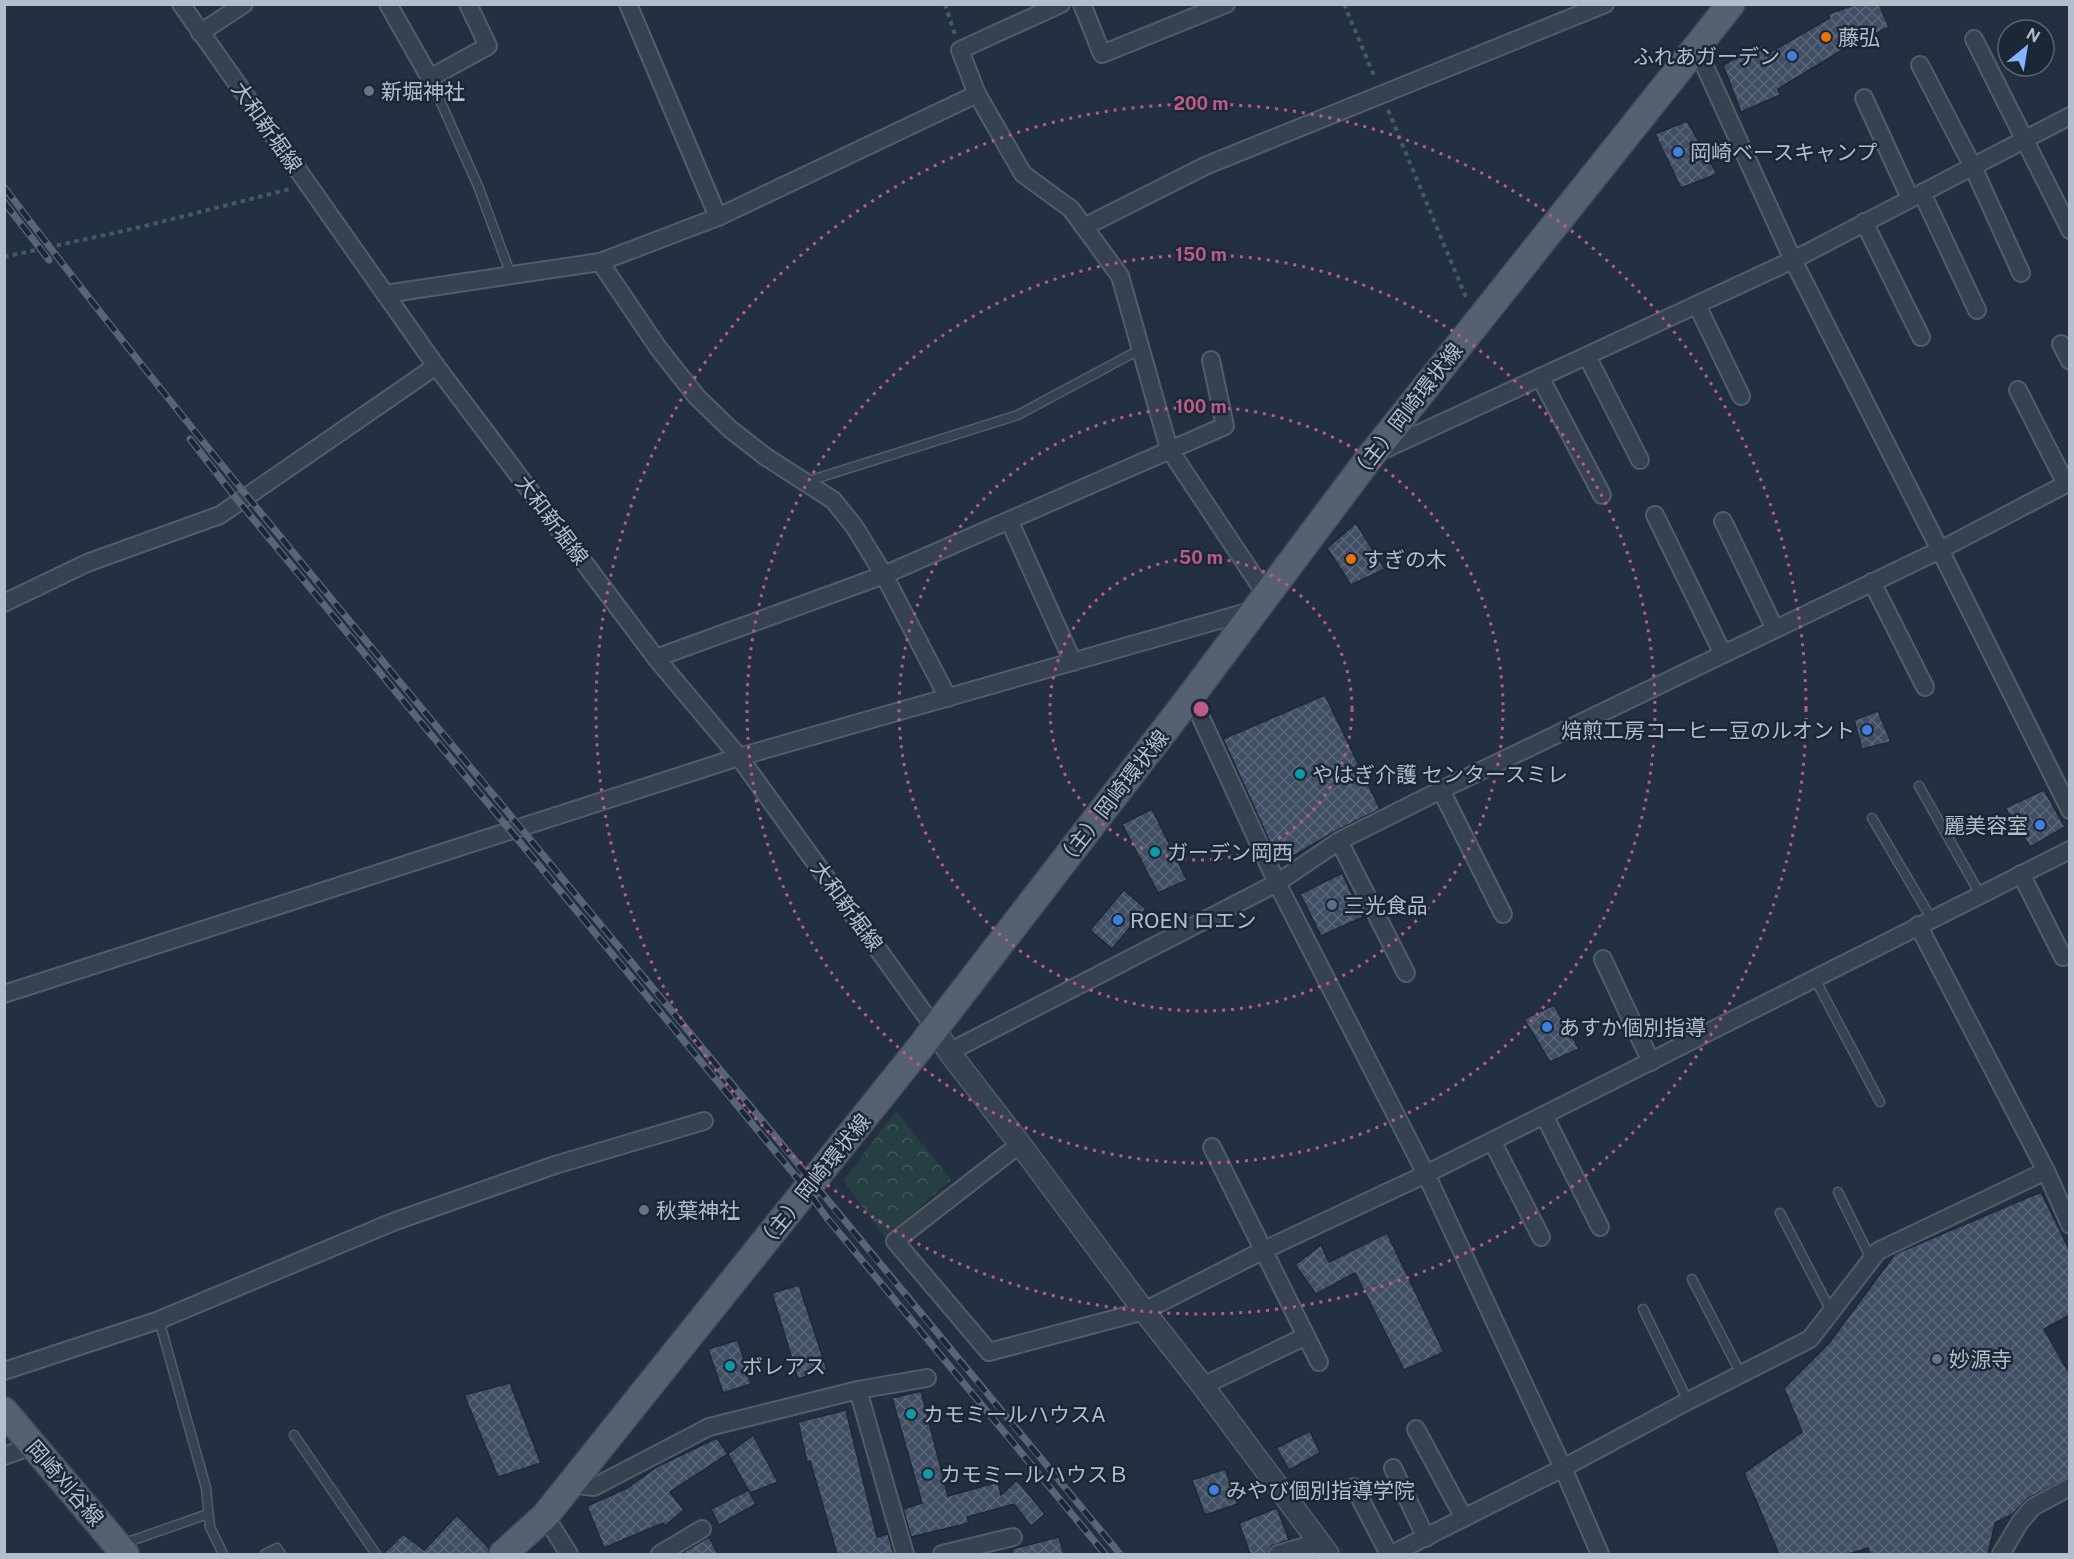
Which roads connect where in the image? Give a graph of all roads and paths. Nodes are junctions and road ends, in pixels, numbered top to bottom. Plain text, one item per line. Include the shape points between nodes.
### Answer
1 (181, 4) edge
2 (243, 4) edge
3 (388, 4) edge
4 (468, 4) edge
5 (628, 4) edge
6 (945, 4) edge
7 (1061, 4) edge
8 (1082, 4) edge
9 (1226, 4) edge
10 (1344, 4) edge
11 (1605, 4) edge
12 (1731, 4) edge
13 (200, 33) junction
14 (1974, 39) dead end
15 (1696, 48) junction
16 (960, 50) junction
17 (1920, 65) dead end
18 (430, 78) junction
19 (1376, 82) dead end
20 (977, 94) junction
21 (1864, 98) dead end
22 (1385, 104) dead end
23 (2070, 116) edge
24 (2024, 140) junction
25 (1973, 166) junction
26 (308, 185) junction
27 (1916, 196) junction
28 (718, 217) junction
29 (1864, 222) junction
30 (1084, 227) junction
31 (2070, 230) edge
32 (4, 256) edge
33 (1793, 260) junction
34 (600, 262) junction
35 (2021, 273) dead end
36 (511, 275) junction
37 (386, 294) junction
38 (1697, 305) junction
39 (1977, 310) dead end
40 (1477, 323) junction
41 (1921, 337) dead end
42 (2061, 344) dead end
43 (1141, 349) junction
44 (1587, 356) junction
45 (1211, 360) dead end
46 (2070, 361) edge
47 (436, 366) junction
48 (1540, 378) junction
49 (2018, 390) dead end
50 (1741, 396) dead end
51 (1169, 449) junction
52 (1370, 457) junction
53 (1640, 460) dead end
54 (805, 482) junction
55 (2068, 483) edge
56 (1602, 495) dead end
57 (1655, 515) dead end
58 (1010, 520) junction
59 (1723, 521) dead end
60 (1940, 550) junction
61 (884, 575) junction
62 (1872, 582) junction
63 (4, 603) edge
64 (1261, 603) junction
65 (1775, 629) junction
66 (1724, 654) junction
67 (656, 658) junction
68 (1073, 662) junction
69 (1925, 687) dead end
70 (1191, 696) junction
71 (948, 698) junction
72 (739, 757) junction
73 (1919, 786) dead end
74 (1441, 790) junction
75 (2070, 810) edge
76 (1872, 818) dead end
77 (1339, 841) junction
78 (2070, 850) edge
79 (2021, 874) junction
80 (1277, 883) junction
81 (1980, 894) junction
82 (1503, 914) dead end
83 (1924, 922) junction
84 (2063, 957) dead end
85 (1603, 959) dead end
86 (1406, 973) dead end
87 (1815, 979) junction
88 (4, 994) edge
89 (934, 1027) junction
90 (949, 1052) junction
91 (1651, 1062) junction
92 (1880, 1102) dead end
93 (1544, 1115) junction
94 (704, 1121) dead end
95 (1492, 1141) junction
96 (1020, 1144) junction
97 (1212, 1147) dead end
98 (2046, 1171) junction
99 (1426, 1174) junction
100 (1838, 1192) dead end
101 (1780, 1213) dead end
102 (2069, 1221) edge
103 (1600, 1227) dead end
104 (1541, 1237) dead end
105 (1264, 1250) junction
106 (1872, 1259) junction
107 (1692, 1279) dead end
108 (1643, 1309) dead end
109 (1144, 1311) junction
110 (1832, 1311) junction
111 (159, 1320) junction
112 (1306, 1336) junction
113 (1319, 1362) dead end
114 (4, 1371) edge
115 (1741, 1374) junction
116 (927, 1378) dead end
117 (1203, 1386) junction
118 (858, 1390) junction
119 (1688, 1401) junction
120 (4, 1411) edge
121 (1416, 1429) dead end
122 (294, 1436) dead end
123 (32, 1446) junction
124 (4, 1456) edge
125 (1393, 1468) dead end
126 (1563, 1468) junction
127 (571, 1484) junction
128 (1354, 1487) dead end
129 (2070, 1487) edge
130 (208, 1514) junction
131 (545, 1516) junction
132 (1464, 1518) junction
133 (702, 1529) dead end
134 (1013, 1537) dead end
135 (1426, 1538) junction
136 (1323, 1548) edge
137 (122, 1550) edge
138 (223, 1554) edge
139 (265, 1554) edge
140 (281, 1554) edge
141 (376, 1554) edge
142 (503, 1554) edge
143 (569, 1554) edge
144 (660, 1554) edge
145 (905, 1554) edge
146 (942, 1554) edge
147 (1278, 1554) edge
148 (1391, 1554) edge
149 (1600, 1554) edge
150 (2001, 1554) edge

1 - 13 street, 大和新堀線
2 - 13 street
3 - 18 street
4 - 18 street via 488,46
5 - 28 street
6 - 16 path
7 - 16 street
8 - 9 street via 1102,54
10 - 19 path
11 - 30 street via 1205,166
12 - 15 main road, （主）岡崎環状線
13 - 26 street, 大和新堀線
14 - 24 street
15 - 33 street
15 - 40 main road, （主）岡崎環状線
16 - 20 street
17 - 25 street
18 - 36 lane via 478,186
20 - 28 street
20 - 30 street via 1023,174 1071,209
21 - 27 street
22 - 40 path
23 - 24 street
24 - 25 street
24 - 31 street
25 - 27 street
25 - 35 street
26 - 32 path via 141,228
26 - 37 street, 大和新堀線
27 - 29 street
27 - 39 street
28 - 34 street
29 - 33 street
29 - 41 street
30 - 43 street via 1120,276
33 - 38 street
33 - 60 street
34 - 36 street
34 - 54 street via 697,397 730,429
36 - 37 street
37 - 47 street, 大和新堀線
38 - 44 street
38 - 50 street
40 - 52 main road, （主）岡崎環状線
42 - 46 street
43 - 51 street
43 - 54 lane via 1018,415
44 - 48 street
44 - 53 street
45 - 51 street via 1225,426
47 - 63 street via 220,514 87,563
47 - 67 street, 大和新堀線
48 - 52 street
48 - 56 street
49 - 55 street
51 - 58 street
51 - 64 street
52 - 64 main road, （主）岡崎環状線
54 - 61 street via 833,500
55 - 60 street
57 - 66 street
58 - 61 street
58 - 68 street
59 - 65 street
60 - 62 street
60 - 75 street
61 - 67 street
61 - 71 street
62 - 65 street
62 - 69 street
64 - 68 street
64 - 70 main road, （主）岡崎環状線
65 - 66 street
66 - 74 street
67 - 72 street, 大和新堀線
68 - 71 street
70 - 80 street
70 - 89 main road, （主）岡崎環状線
71 - 72 street
72 - 88 street
72 - 89 street, 大和新堀線
73 - 81 lane
74 - 77 street
74 - 82 street
76 - 83 lane
77 - 80 street
77 - 86 street
78 - 79 street
79 - 81 street
79 - 84 street
80 - 90 street
80 - 99 street
81 - 83 street
83 - 87 street
83 - 98 street
85 - 91 street
87 - 91 street
87 - 92 lane
89 - 90 street
89 - 127 main road, （主）岡崎環状線
90 - 96 street
91 - 93 street
93 - 95 street
93 - 103 street
94 - 111 street via 555,1165 393,1222
95 - 99 street
95 - 104 street
96 - 109 street
96 - 109 street via 895,1241 989,1352
97 - 105 street
98 - 102 street
98 - 106 street via 1878,1251
99 - 105 street
99 - 126 street
100 - 106 lane
101 - 110 lane
105 - 109 street
105 - 112 street
106 - 110 street
107 - 115 lane
108 - 119 lane
109 - 117 street
110 - 115 street via 1810,1340
111 - 114 street
111 - 130 lane via 206,1488
112 - 113 street
112 - 117 street
115 - 119 street
116 - 118 street
117 - 136 street
118 - 127 street via 709,1427 594,1487
118 - 145 street
119 - 126 street
120 - 123 main road, 岡崎刈谷線
121 - 132 street
122 - 141 lane
123 - 124 street
123 - 137 main road, 岡崎刈谷線
125 - 135 street
126 - 132 street
126 - 149 street
127 - 131 main road, （主）岡崎環状線
128 - 148 street
129 - 150 street via 2033,1507
130 - 137 lane
130 - 138 lane
131 - 142 main road, （主）岡崎環状線
131 - 143 street
132 - 135 street
133 - 144 street
134 - 146 street
135 - 148 street
136 - 147 street
139 - 140 lane via 277,1548

